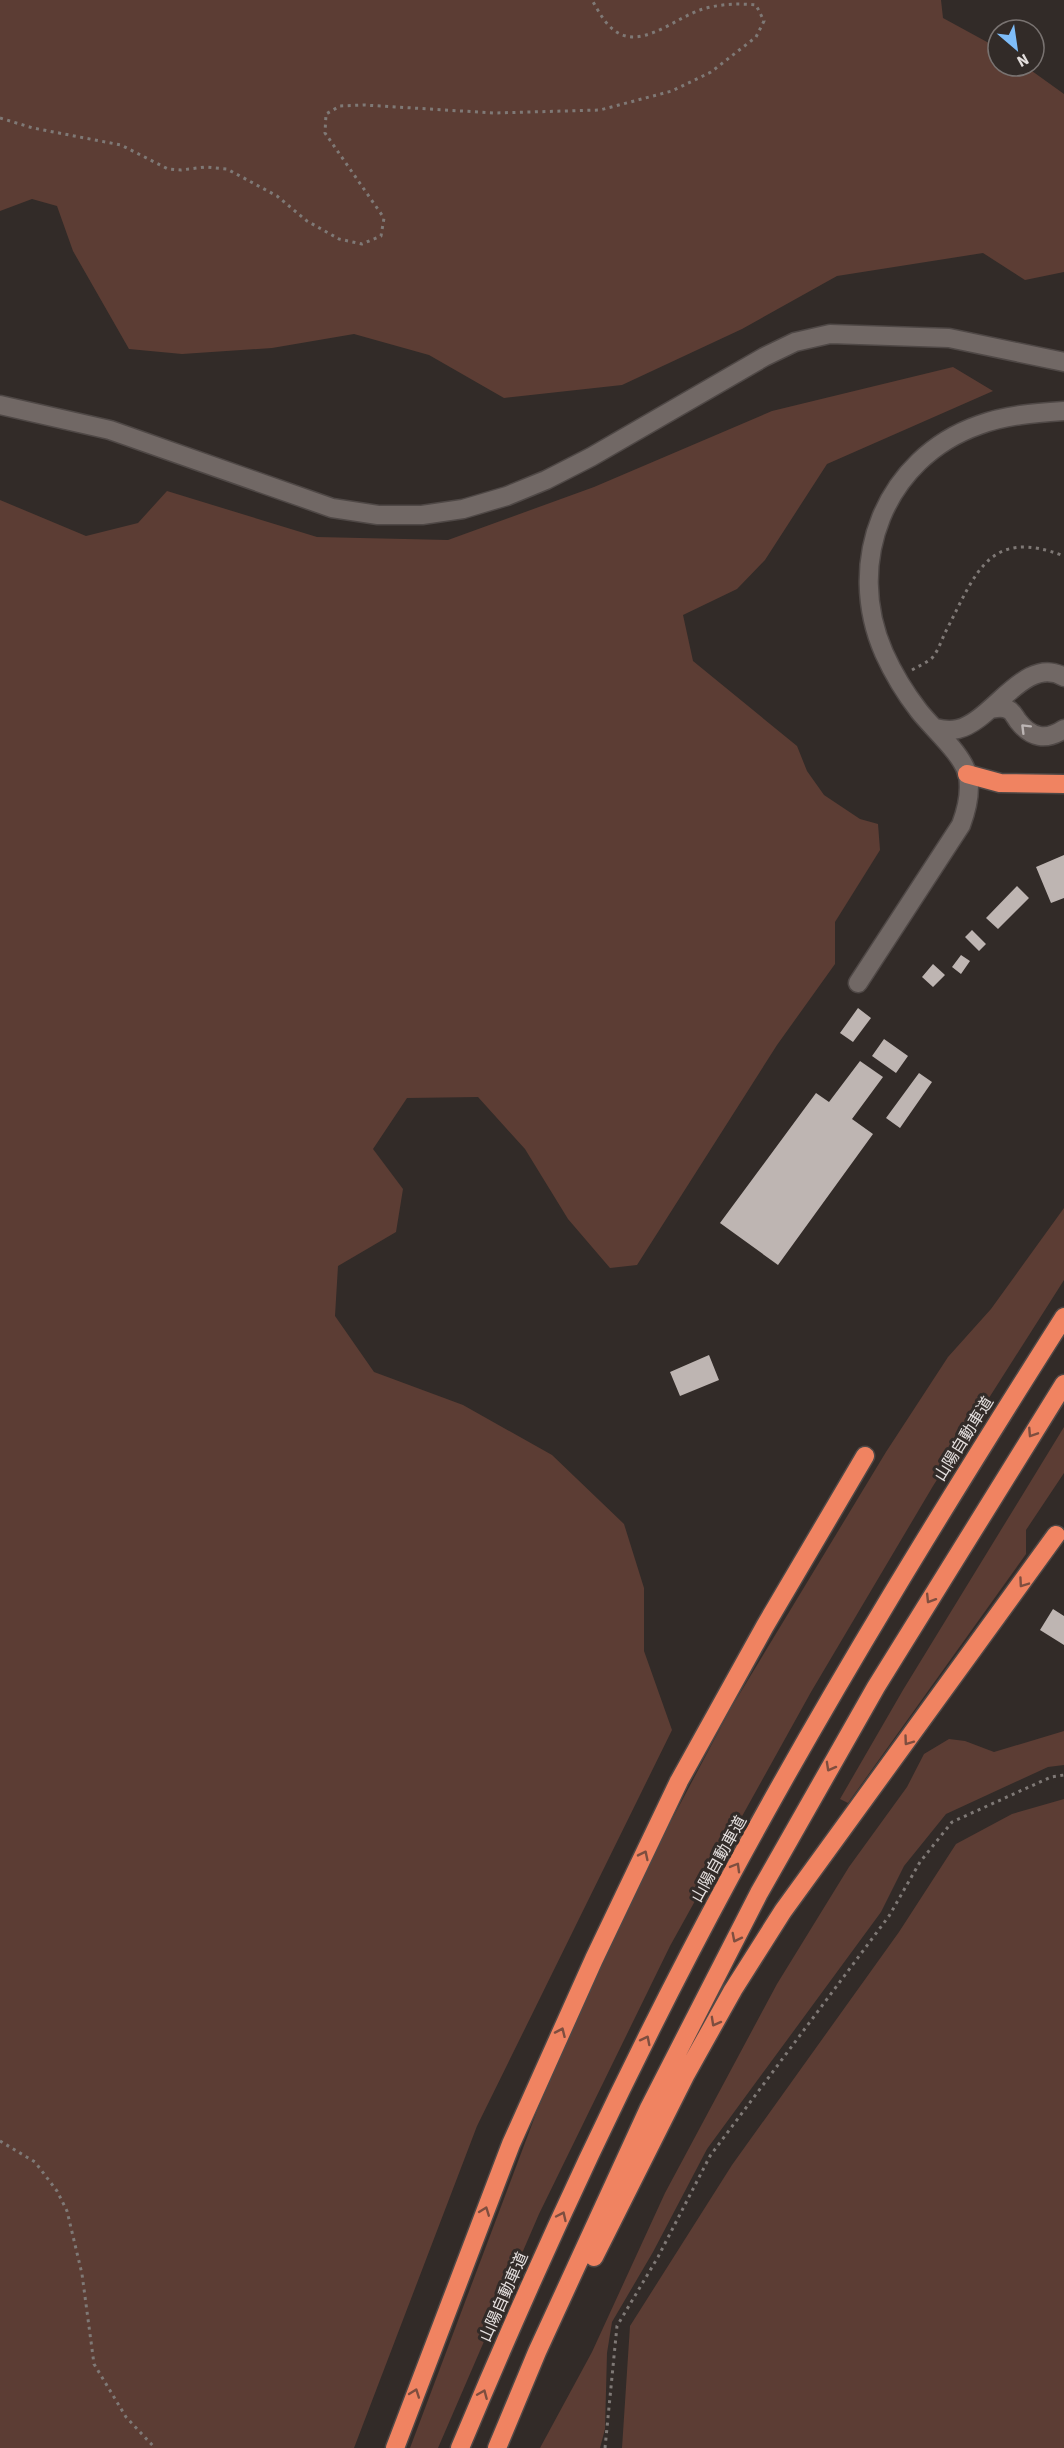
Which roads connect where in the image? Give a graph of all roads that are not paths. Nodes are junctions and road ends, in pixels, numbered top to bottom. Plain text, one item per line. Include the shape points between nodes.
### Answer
1 (1064, 362) edge
2 (0, 405) edge
3 (1064, 411) edge
4 (1064, 677) edge
5 (990, 709) junction
6 (934, 728) junction
7 (1064, 729) edge
8 (968, 774) junction
9 (1064, 775) edge
10 (1064, 784) edge
11 (858, 983) dead end
12 (1064, 1317) edge
13 (1064, 1384) edge
14 (865, 1456) dead end
15 (1056, 1535) dead end
16 (537, 2352) junction
17 (395, 2448) edge
18 (460, 2448) edge
19 (497, 2448) edge

1 - 2 street via 950,338 830,334 795,342 546,480 463,509 422,515 378,515 332,508 110,430
3 - 6 street via 1024,414 978,425 941,445 913,466 893,492 879,522 871,556 869,595 883,650 897,679
4 - 5 street via 1056,672 1041,672 1026,678
5 - 6 street via 960,729
7 -> 5 street via 1043,738 1024,729 1011,711 1002,707
6 - 8 street
8 - 9 highway
8 - 10 highway via 1000,783
8 - 11 street via 968,806 962,825
18 -> 12 highway, 山陽自動車道 via 510,2329 618,2096 730,1877 852,1662
13 -> 16 highway via 876,1687 759,1893 649,2108
17 -> 14 highway via 511,2144 599,1949 680,1781
15 -> 16 highway via 783,1911 745,1970 686,2074 583,2278
16 - 19 highway

